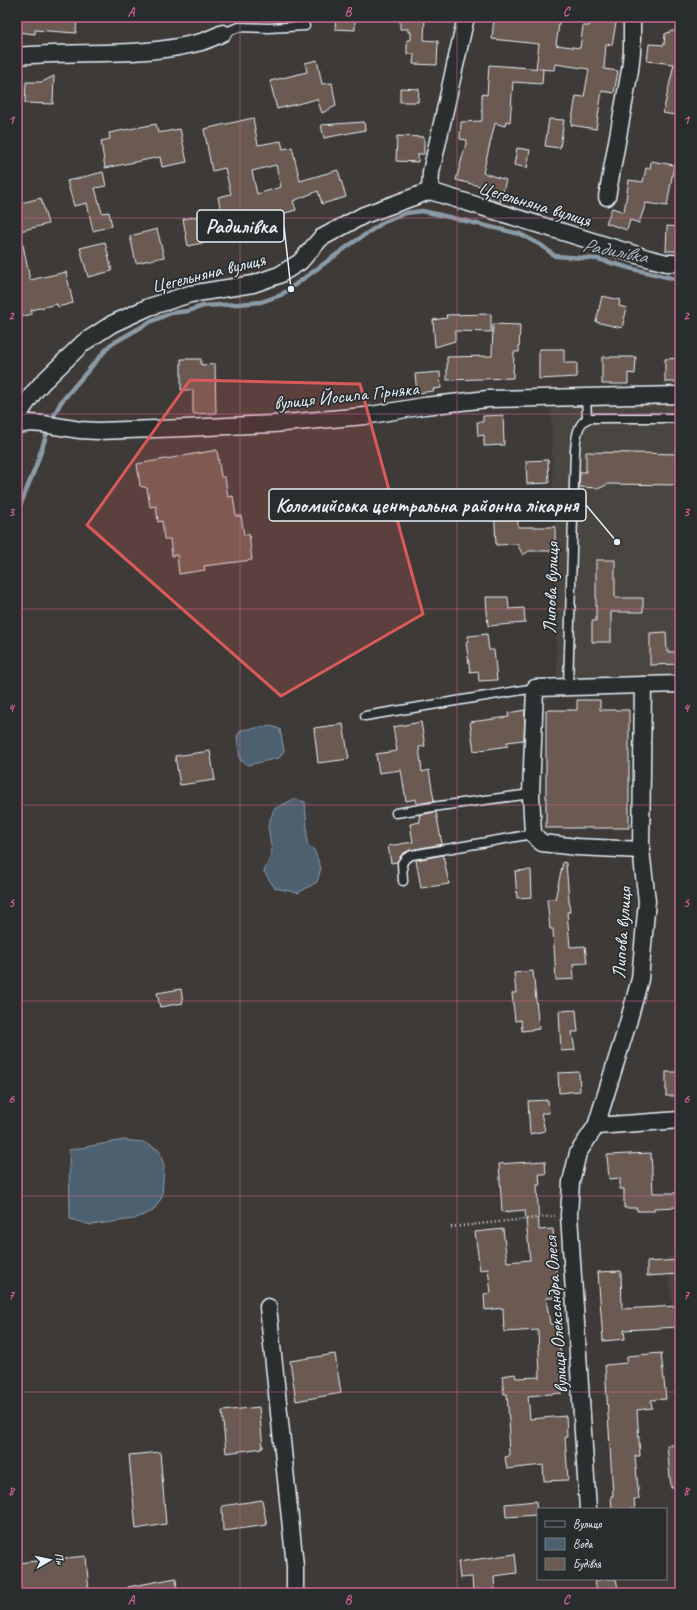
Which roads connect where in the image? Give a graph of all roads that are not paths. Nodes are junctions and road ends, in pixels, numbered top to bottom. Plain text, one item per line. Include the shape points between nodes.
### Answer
1 (466, 17) edge
2 (632, 17) edge
3 (305, 26) dead end
4 (224, 33) joint
5 (17, 56) edge
6 (430, 191) junction
7 (607, 197) dead end
8 (680, 263) edge
9 (680, 395) edge
10 (586, 397) junction
11 (17, 417) edge
12 (680, 418) edge
13 (587, 419) junction
14 (17, 424) edge
15 (643, 684) junction
16 (680, 684) edge
17 (568, 687) junction
18 (535, 688) junction
19 (365, 716) dead end
20 (531, 794) junction
21 (396, 813) dead end
22 (533, 834) junction
23 (640, 850) junction
24 (403, 881) dead end
25 (680, 1120) edge
26 (596, 1126) junction
27 (268, 1307) dead end
28 (588, 1508) edge
29 (295, 1593) edge

1 - 6 street via 431,172
2 - 7 street via 630,70
3 - 4 lane via 239,27
4 - 5 street via 177,48
6 - 8 street, Цегельняна вулиця via 647,258 666,263
6 - 11 street, Цегельняна вулиця via 364,215 320,238 300,262 279,275 253,284 190,294 149,307 112,324 83,343 43,382
9 - 10 street, вулиця Йосипа Гірняка
10 - 13 lane
10 - 14 street, вулиця Йосипа Гірняка via 474,400 365,416 273,424 98,431 43,424
12 - 13 lane
13 - 17 lane, Липова вулиця via 581,424 576,441
15 - 16 street
15 - 17 street
15 - 23 street, Липова вулиця
17 - 18 street
18 - 19 lane
18 - 20 street
20 - 21 lane
20 - 22 street
22 - 23 street via 542,843
22 - 24 lane via 412,855 402,863
23 - 26 street, Липова вулиця via 647,901 640,979
25 - 26 street
26 - 28 street, вулиця Олександра Олеся via 578,1153 571,1182 569,1215
27 - 29 street

